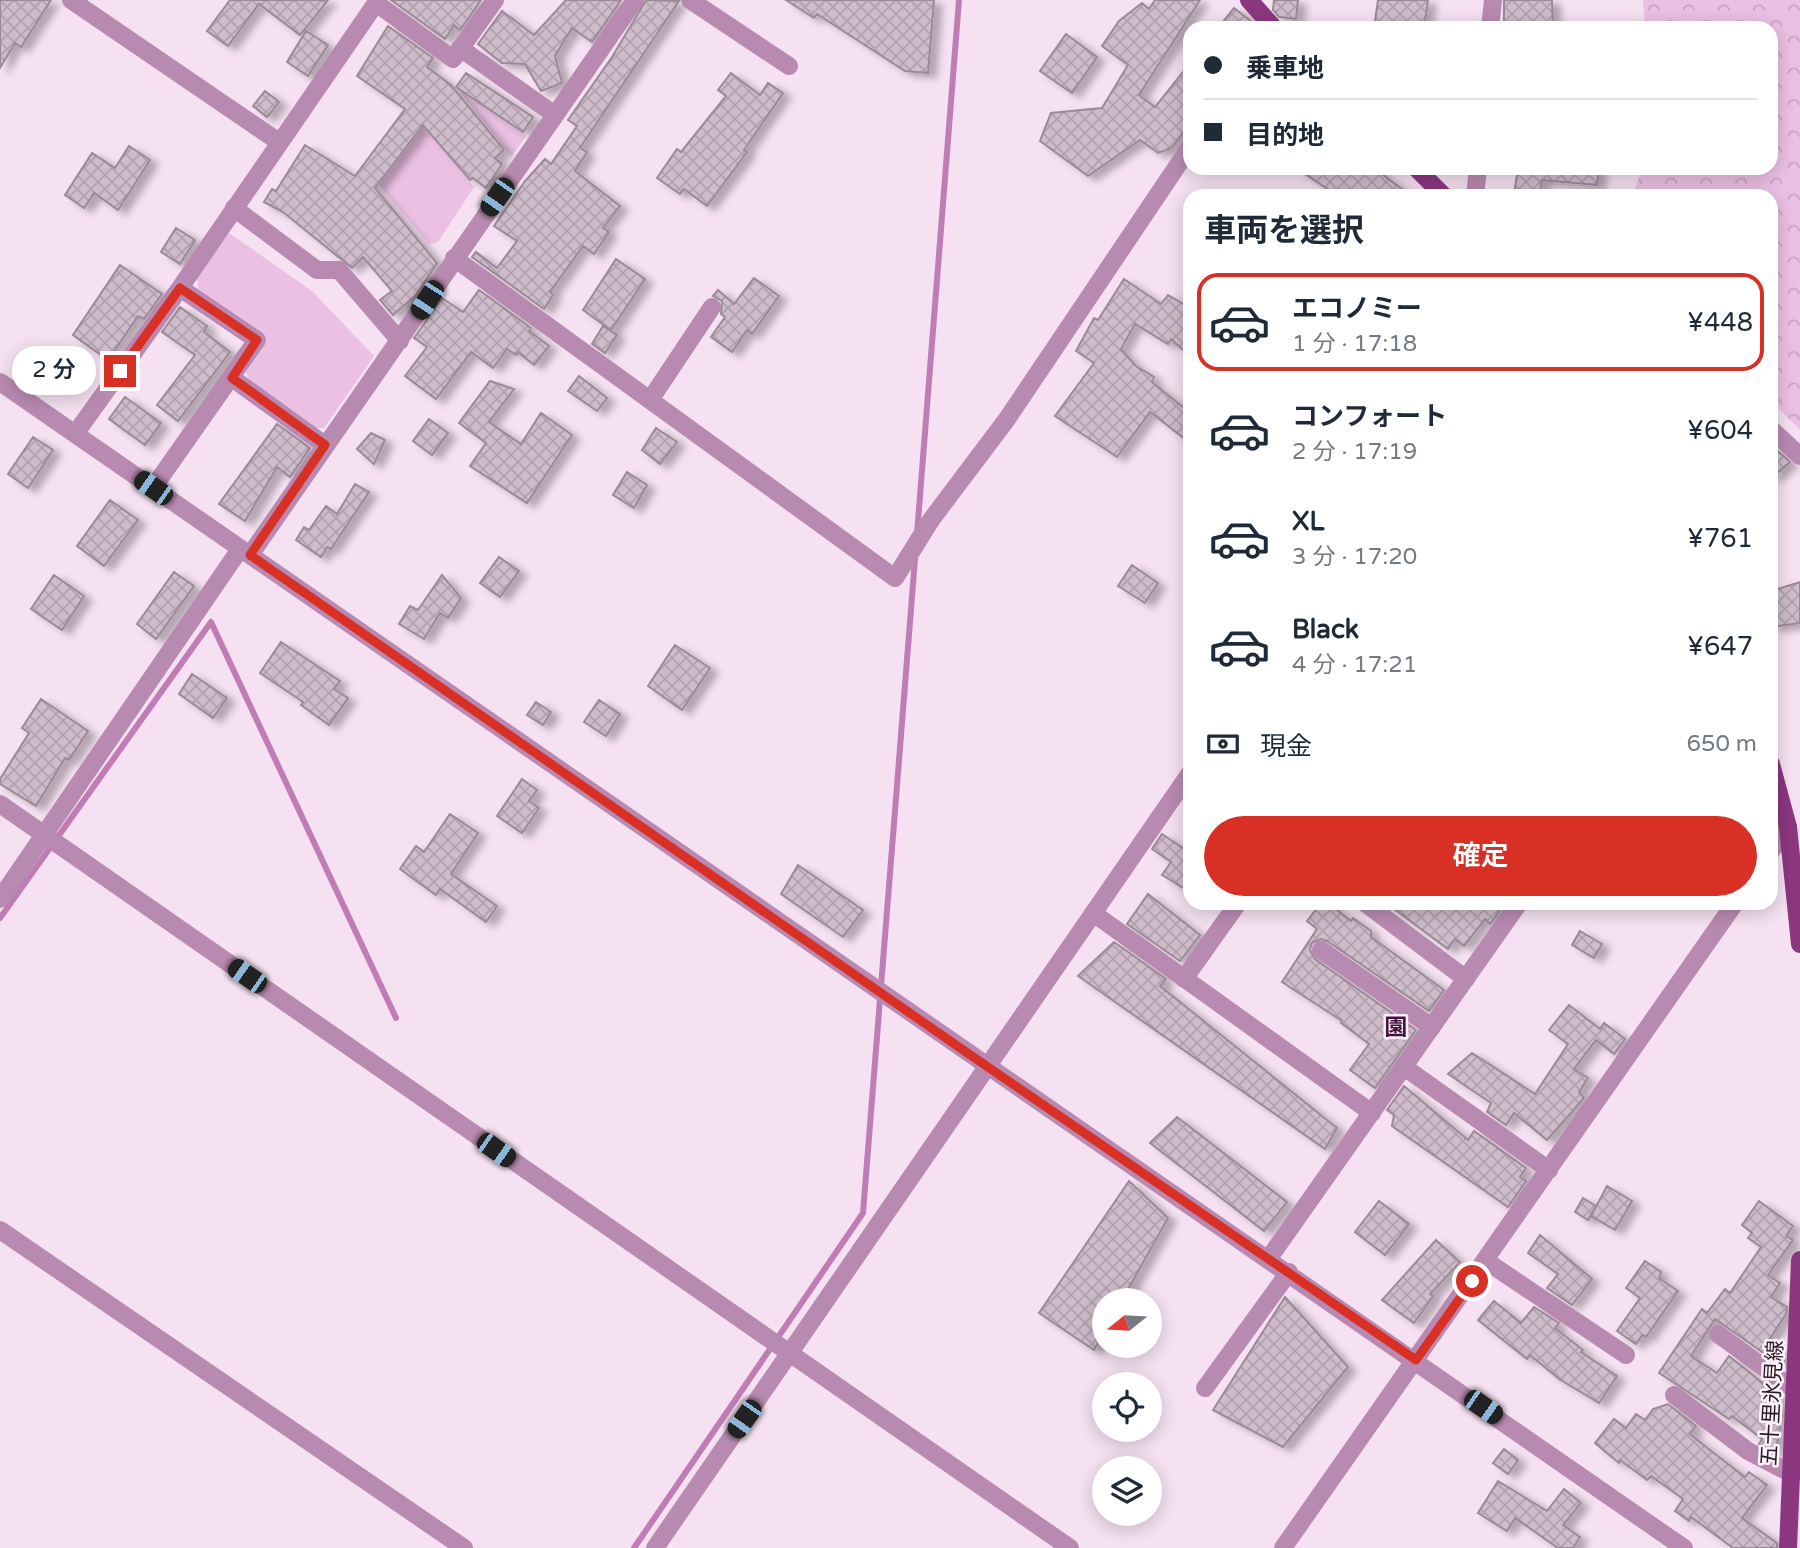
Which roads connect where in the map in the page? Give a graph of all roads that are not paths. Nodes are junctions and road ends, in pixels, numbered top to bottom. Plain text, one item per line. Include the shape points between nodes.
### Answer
1 (72, 0) edge
2 (495, 0) edge
3 (635, 0) edge
4 (690, 0) edge
5 (1248, 0) edge
6 (1493, 0) edge
7 (1268, 21) edge
8 (1491, 21) edge
9 (460, 48) junction
10 (789, 66) dead end
11 (555, 115) junction
12 (279, 142) junction
13 (1183, 157) edge
14 (1423, 175) edge
15 (1437, 189) edge
16 (234, 208) junction
17 (454, 258) junction
18 (180, 288) junction
19 (712, 307) dead end
20 (400, 341) junction
21 (232, 378) junction
22 (0, 382) edge
23 (650, 400) junction
24 (75, 434) junction
25 (1778, 436) edge
26 (325, 445) junction
27 (1800, 456) edge
28 (153, 488) junction
29 (245, 552) junction
30 (1183, 783) edge
31 (1778, 790) edge
32 (0, 804) edge
33 (1788, 827) junction
34 (44, 835) junction
35 (1778, 841) edge
36 (0, 899) edge
37 (1233, 910) edge
38 (1374, 910) edge
39 (1515, 910) edge
40 (1730, 910) edge
41 (1093, 913) junction
42 (1800, 944) edge
43 (1321, 950) dead end
44 (1184, 979) junction
45 (1466, 979) junction
46 (1432, 1027) junction
47 (987, 1067) junction
48 (1404, 1067) junction
49 (1372, 1113) junction
50 (1549, 1170) junction
51 (0, 1230) edge
52 (1269, 1258) junction
53 (1800, 1260) edge
54 (1486, 1261) junction
55 (1289, 1272) junction
56 (1718, 1334) dead end
57 (789, 1354) junction
58 (1626, 1355) dead end
59 (1416, 1360) junction
60 (1205, 1388) dead end
61 (1796, 1391) junction
62 (1674, 1395) dead end
63 (1792, 1474) junction
64 (464, 1548) edge
65 (655, 1548) edge
66 (1070, 1548) edge
67 (1283, 1548) edge
68 (1684, 1548) edge
69 (1788, 1548) edge

1 - 12 street
2 - 9 street
3 - 11 street
4 - 10 street
5 - 7 main road
6 - 8 street
9 - 11 street
9 - 12 street via 453,59 376,3
11 - 17 street
12 - 16 street
13 - 23 street via 895,578
14 - 15 main road
16 - 18 street
16 - 20 street via 317,270 339,271
17 - 20 street
17 - 23 street
18 - 21 street via 257,340
18 - 24 street
19 - 23 street
20 - 26 street
21 - 26 street
21 - 28 street
22 - 24 street
24 - 28 street
25 - 27 street
26 - 29 street
28 - 29 street
29 - 34 street
29 - 47 street
30 - 41 street
31 - 33 main road
32 - 34 street
33 - 35 street
33 - 42 main road
34 - 36 street
34 - 57 street
37 - 44 street
38 - 45 street
39 - 45 street
40 - 50 street
41 - 44 street
41 - 47 street
43 - 46 street
44 - 49 street
45 - 46 street
46 - 48 street
47 - 52 street
47 - 57 street
48 - 49 street
48 - 50 street
49 - 52 street
50 - 54 street
51 - 64 street
52 - 55 street
53 - 61 main road, 五十里氷見線
54 - 58 street
54 - 59 street
55 - 59 street
55 - 60 street
56 - 61 street
57 - 65 street
57 - 66 street
59 - 67 street
59 - 68 street
61 - 63 main road, 五十里氷見線
62 - 63 street via 1748,1451
63 - 69 main road, 五十里氷見線

